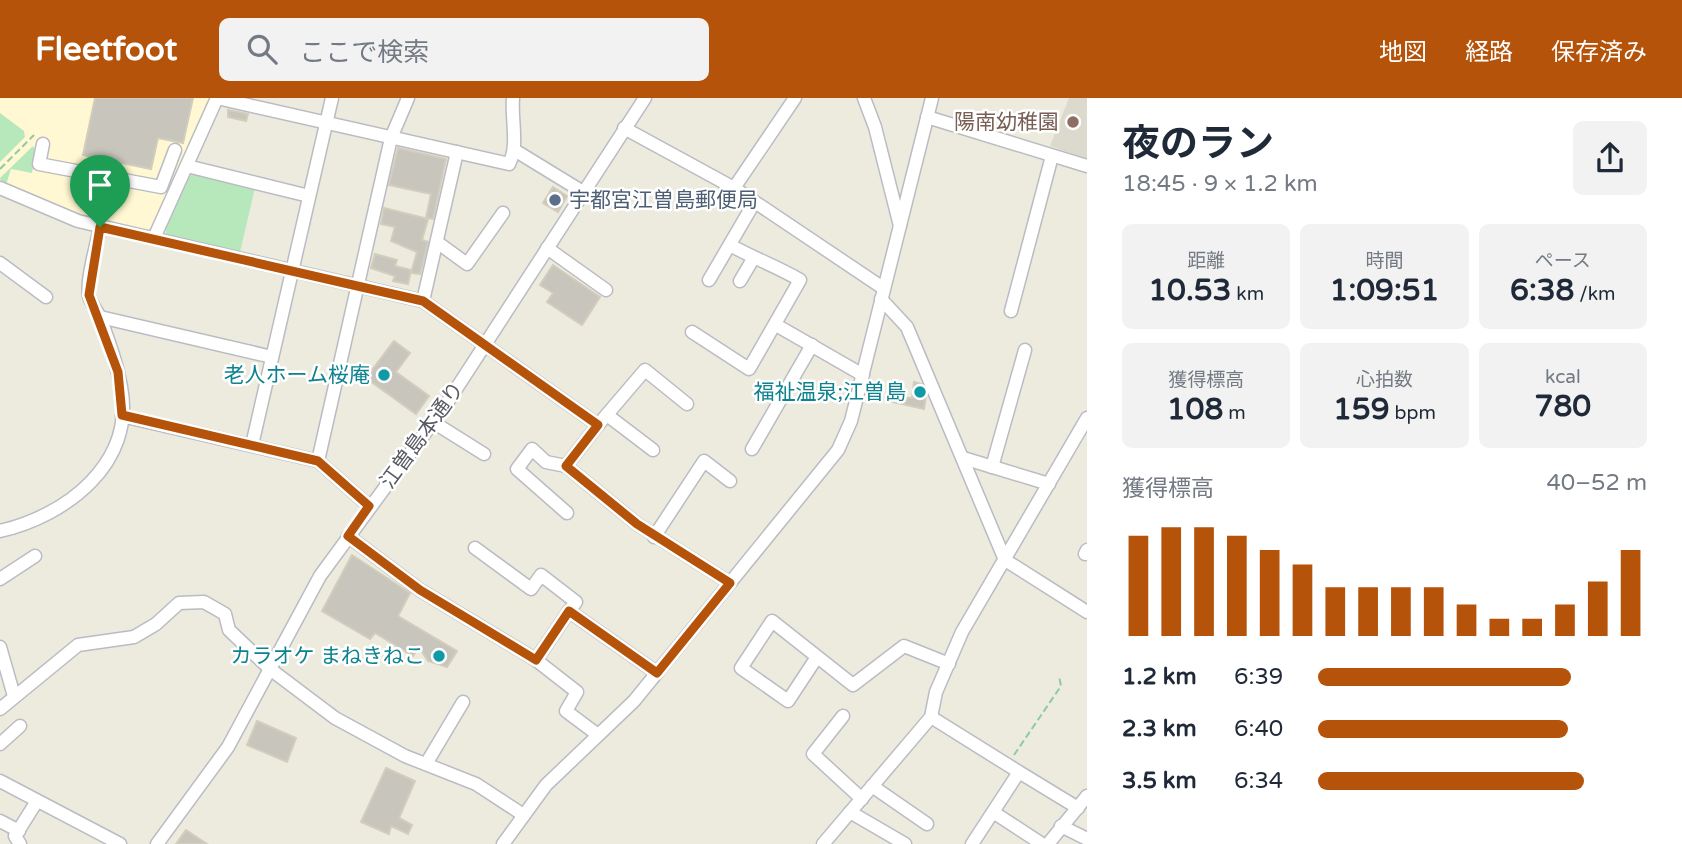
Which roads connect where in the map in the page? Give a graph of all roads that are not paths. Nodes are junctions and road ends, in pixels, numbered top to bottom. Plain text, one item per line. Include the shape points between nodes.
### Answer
1 (332, 98) edge
2 (408, 98) edge
3 (513, 98) edge
4 (645, 98) edge
5 (795, 98) edge
6 (864, 98) edge
7 (932, 98) edge
8 (927, 117) junction
9 (326, 123) junction
10 (624, 128) junction
11 (391, 138) junction
12 (38, 140) road end
13 (175, 149) dead end
14 (516, 151) junction
15 (457, 152) junction
16 (1052, 156) junction
17 (187, 166) junction
18 (1087, 166) edge
19 (0, 188) edge
20 (734, 188) junction
21 (583, 192) junction
22 (309, 196) junction
23 (754, 204) junction
24 (503, 214) dead end
25 (100, 227) junction
26 (900, 228) junction
27 (154, 238) junction
28 (437, 242) junction
29 (730, 245) junction
30 (547, 248) junction
31 (753, 259) junction
32 (0, 263) edge
33 (292, 270) junction
34 (709, 280) dead end
35 (740, 281) dead end
36 (358, 284) junction
37 (606, 290) dead end
38 (882, 294) junction
39 (46, 297) dead end
40 (423, 301) junction
41 (1011, 312) dead end
42 (100, 317) junction
43 (776, 325) junction
44 (692, 332) dead end
45 (487, 344) junction
46 (812, 345) junction
47 (1025, 350) dead end
48 (272, 357) junction
49 (863, 374) junction
50 (687, 404) dead end
51 (122, 415) junction
52 (1087, 418) edge
53 (603, 420) junction
54 (433, 422) junction
55 (252, 445) junction
56 (751, 449) dead end
57 (653, 450) dead end
58 (484, 454) dead end
59 (963, 458) junction
60 (318, 461) junction
61 (566, 466) junction
62 (992, 467) junction
63 (730, 481) dead end
64 (1049, 484) junction
65 (369, 506) junction
66 (567, 513) dead end
67 (0, 530) edge
68 (348, 536) junction
69 (654, 537) junction
70 (475, 548) dead end
71 (35, 556) dead end
72 (1005, 560) junction
73 (0, 579) edge
74 (730, 583) junction
75 (569, 611) junction
76 (1087, 612) edge
77 (0, 647) edge
78 (817, 657) junction
79 (536, 660) junction
80 (948, 664) junction
81 (270, 669) junction
82 (657, 673) junction
83 (14, 696) junction
84 (463, 702) dead end
85 (0, 709) edge
86 (843, 716) dead end
87 (931, 716) junction
88 (20, 726) dead end
89 (598, 735) junction
90 (0, 744) edge
91 (426, 764) junction
92 (1014, 768) junction
93 (0, 781) edge
94 (872, 786) junction
95 (1087, 796) edge
96 (862, 799) junction
97 (37, 801) junction
98 (1078, 808) junction
99 (850, 812) junction
100 (992, 812) junction
101 (522, 814) junction
102 (0, 821) edge
103 (927, 824) dead end
104 (1060, 826) junction
105 (19, 837) edge
106 (1087, 839) edge
107 (120, 844) edge
108 (157, 844) edge
109 (503, 844) edge
110 (823, 844) edge
111 (905, 844) edge
112 (972, 844) edge
113 (1042, 844) edge
114 (1048, 844) edge

1 - 9 street
2 - 11 street
3 - 14 street
4 - 10 street, 江曽島本通り
5 - 20 street
6 - 26 street
7 - 8 street
8 - 16 street
8 - 26 street
9 - 11 street
9 - 17 street via 217,98
9 - 22 street
10 - 20 street
10 - 21 street, 江曽島本通り
11 - 15 street
11 - 36 street
12 - 13 street via 39,164 160,187
14 - 15 street via 509,164
14 - 21 street
15 - 28 street
16 - 18 street
16 - 41 street
17 - 22 street
17 - 27 street
19 - 25 street
20 - 23 street
21 - 30 street, 江曽島本通り
22 - 33 street
23 - 29 street
23 - 38 street
24 - 28 street via 467,264
25 - 27 street
25 - 42 street via 89,295
26 - 38 street
27 - 33 street
28 - 40 street
29 - 31 street
29 - 34 street
30 - 37 street
30 - 45 street, 江曽島本通り
31 - 35 street
31 - 43 street via 761,258 800,280
32 - 39 street
33 - 36 street
33 - 48 street
36 - 40 street
36 - 60 street
38 - 49 street
38 - 59 street via 907,327
40 - 45 street
42 - 48 street
42 - 51 street via 118,372
43 - 44 street via 749,369
43 - 46 street
45 - 53 street
45 - 54 street, 江曽島本通り
46 - 49 street
46 - 56 street
47 - 62 street
48 - 55 street
49 - 74 street via 838,450
50 - 53 street via 645,370
51 - 55 street
51 - 67 street via 117,443 103,470 83,493 36,520
52 - 64 street
53 - 57 street
53 - 61 street
54 - 58 street
54 - 65 street, 江曽島本通り
55 - 60 street
59 - 62 street
59 - 72 street
60 - 65 street
61 - 66 street via 546,462 533,449 517,469
61 - 69 street
62 - 64 street
63 - 69 street via 704,461
64 - 72 street
65 - 68 street, 江曽島本通り
68 - 79 street via 420,590
68 - 81 street, 江曽島本通り via 310,593
69 - 74 street
70 - 75 street via 531,589 541,575 576,602
71 - 73 street
72 - 76 street
72 - 80 street
74 - 82 street
75 - 79 street
75 - 82 street
77 - 83 street
78 - 78 street via 772,621 741,668 788,701
78 - 80 street via 853,685 904,646
79 - 89 street via 578,692 566,711
80 - 87 street
81 - 83 street via 229,630 225,614 204,602 191,601 179,603 134,637 78,645
81 - 91 street via 370,739
81 - 108 street, 江曽島本通り via 228,747
82 - 89 street
83 - 85 street
84 - 91 street
86 - 96 street via 813,754
87 - 92 street
87 - 94 street
88 - 90 street
89 - 101 street
91 - 101 street via 476,784
92 - 98 street
92 - 100 street
93 - 97 street
94 - 96 street
94 - 103 street
95 - 98 street
96 - 99 street
97 - 105 street
97 - 107 street
98 - 104 street
99 - 110 street
99 - 111 street
100 - 112 street
100 - 113 street
101 - 109 street
102 - 105 street
104 - 106 street
104 - 114 street

